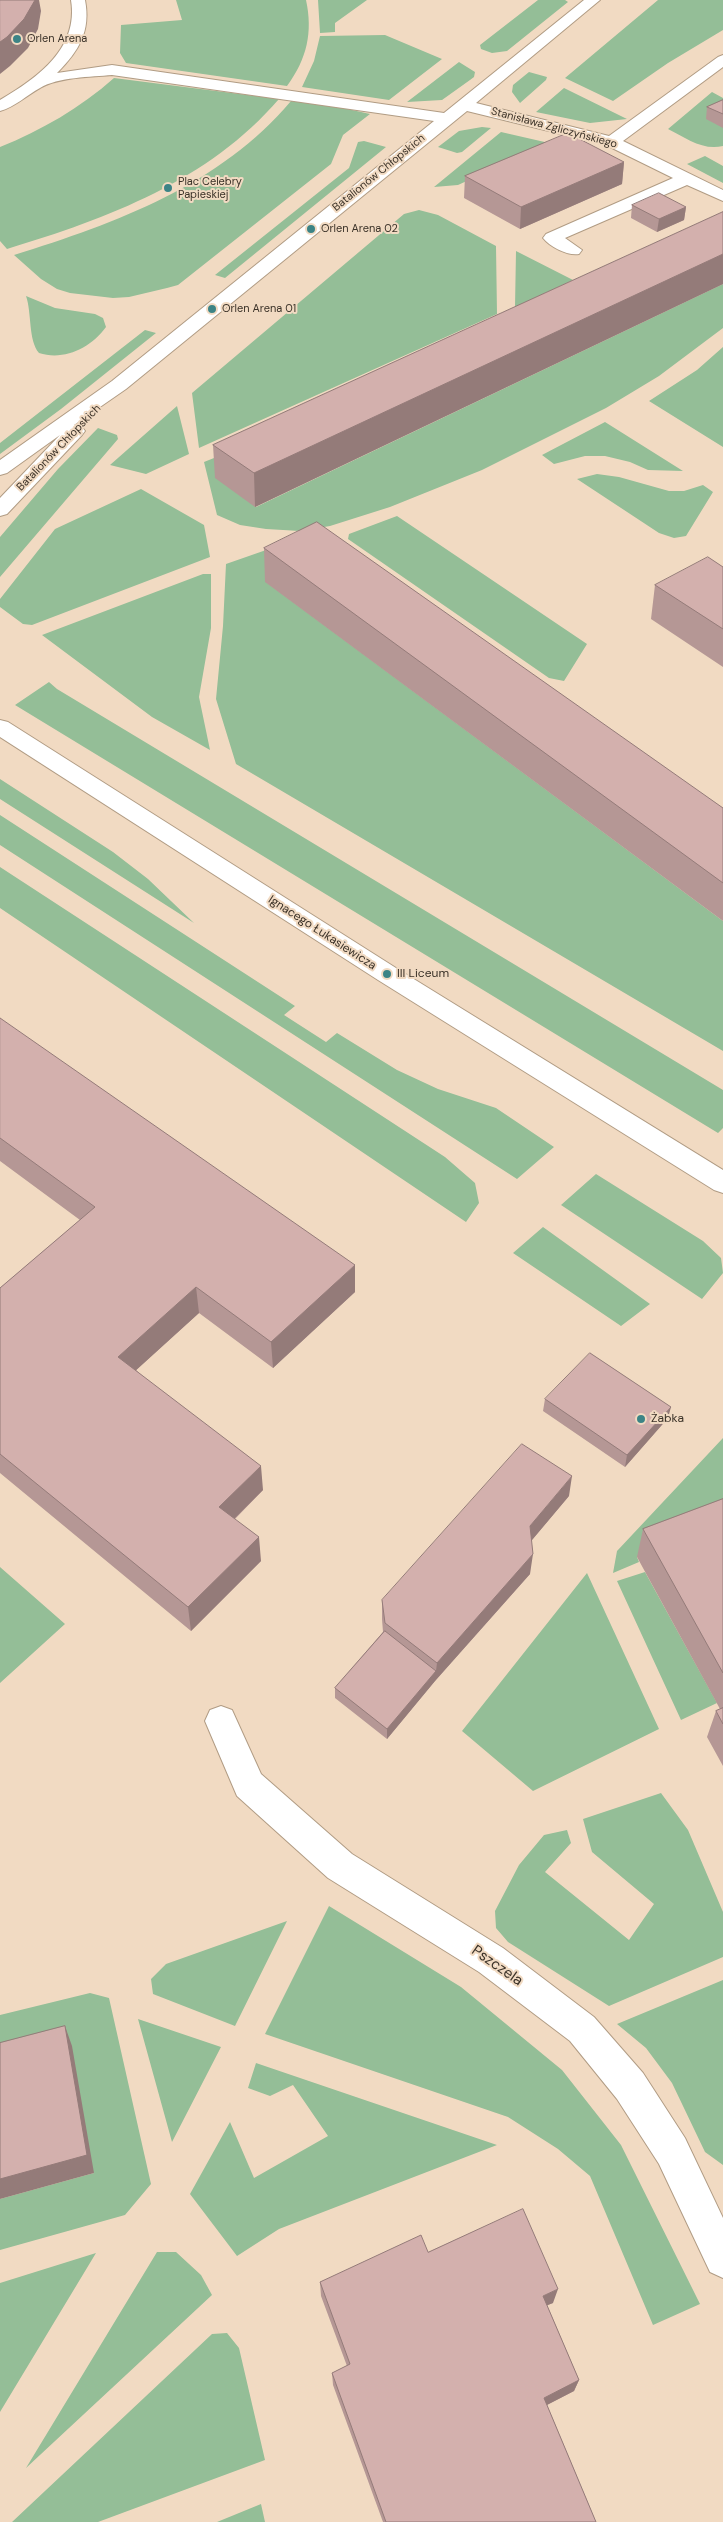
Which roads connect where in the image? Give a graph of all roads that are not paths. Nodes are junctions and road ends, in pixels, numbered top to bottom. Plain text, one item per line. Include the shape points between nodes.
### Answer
1 (78, 0) edge
2 (593, 0) edge
3 (73, 44) junction
4 (723, 60) edge
5 (112, 70) junction
6 (37, 83) junction
7 (463, 105) junction
8 (0, 106) edge
9 (448, 118) junction
10 (612, 142) junction
11 (688, 178) junction
12 (723, 196) edge
13 (573, 250) dead end
14 (119, 385) junction
15 (0, 469) edge
16 (0, 510) edge
17 (0, 727) edge
18 (723, 1182) edge
19 (221, 1721) dead end
20 (713, 2214) edge
21 (723, 2259) edge

1 - 3 street via 82,20
2 - 7 street, Batalionów Chłopskich
3 - 5 street via 84,58
3 - 6 street
4 - 10 street
5 - 6 street via 71,74
5 - 9 street
6 - 8 street
7 - 9 street, Batalionów Chłopskich
7 - 10 street, Stanisława Zgliczyńskiego
9 - 14 street, Batalionów Chłopskich
10 - 11 street, Stanisława Zgliczyńskiego
11 - 12 street, Stanisława Zgliczyńskiego
11 - 13 street via 552,238
14 - 15 street, Batalionów Chłopskich
14 - 16 street, Batalionów Chłopskich
17 - 18 street, Ignacego Łukasiewicza via 387,974
19 - 20 street, Pszczela via 249,1785 340,1866 491,1960 582,2029 630,2086
20 - 21 street, Pszczela

